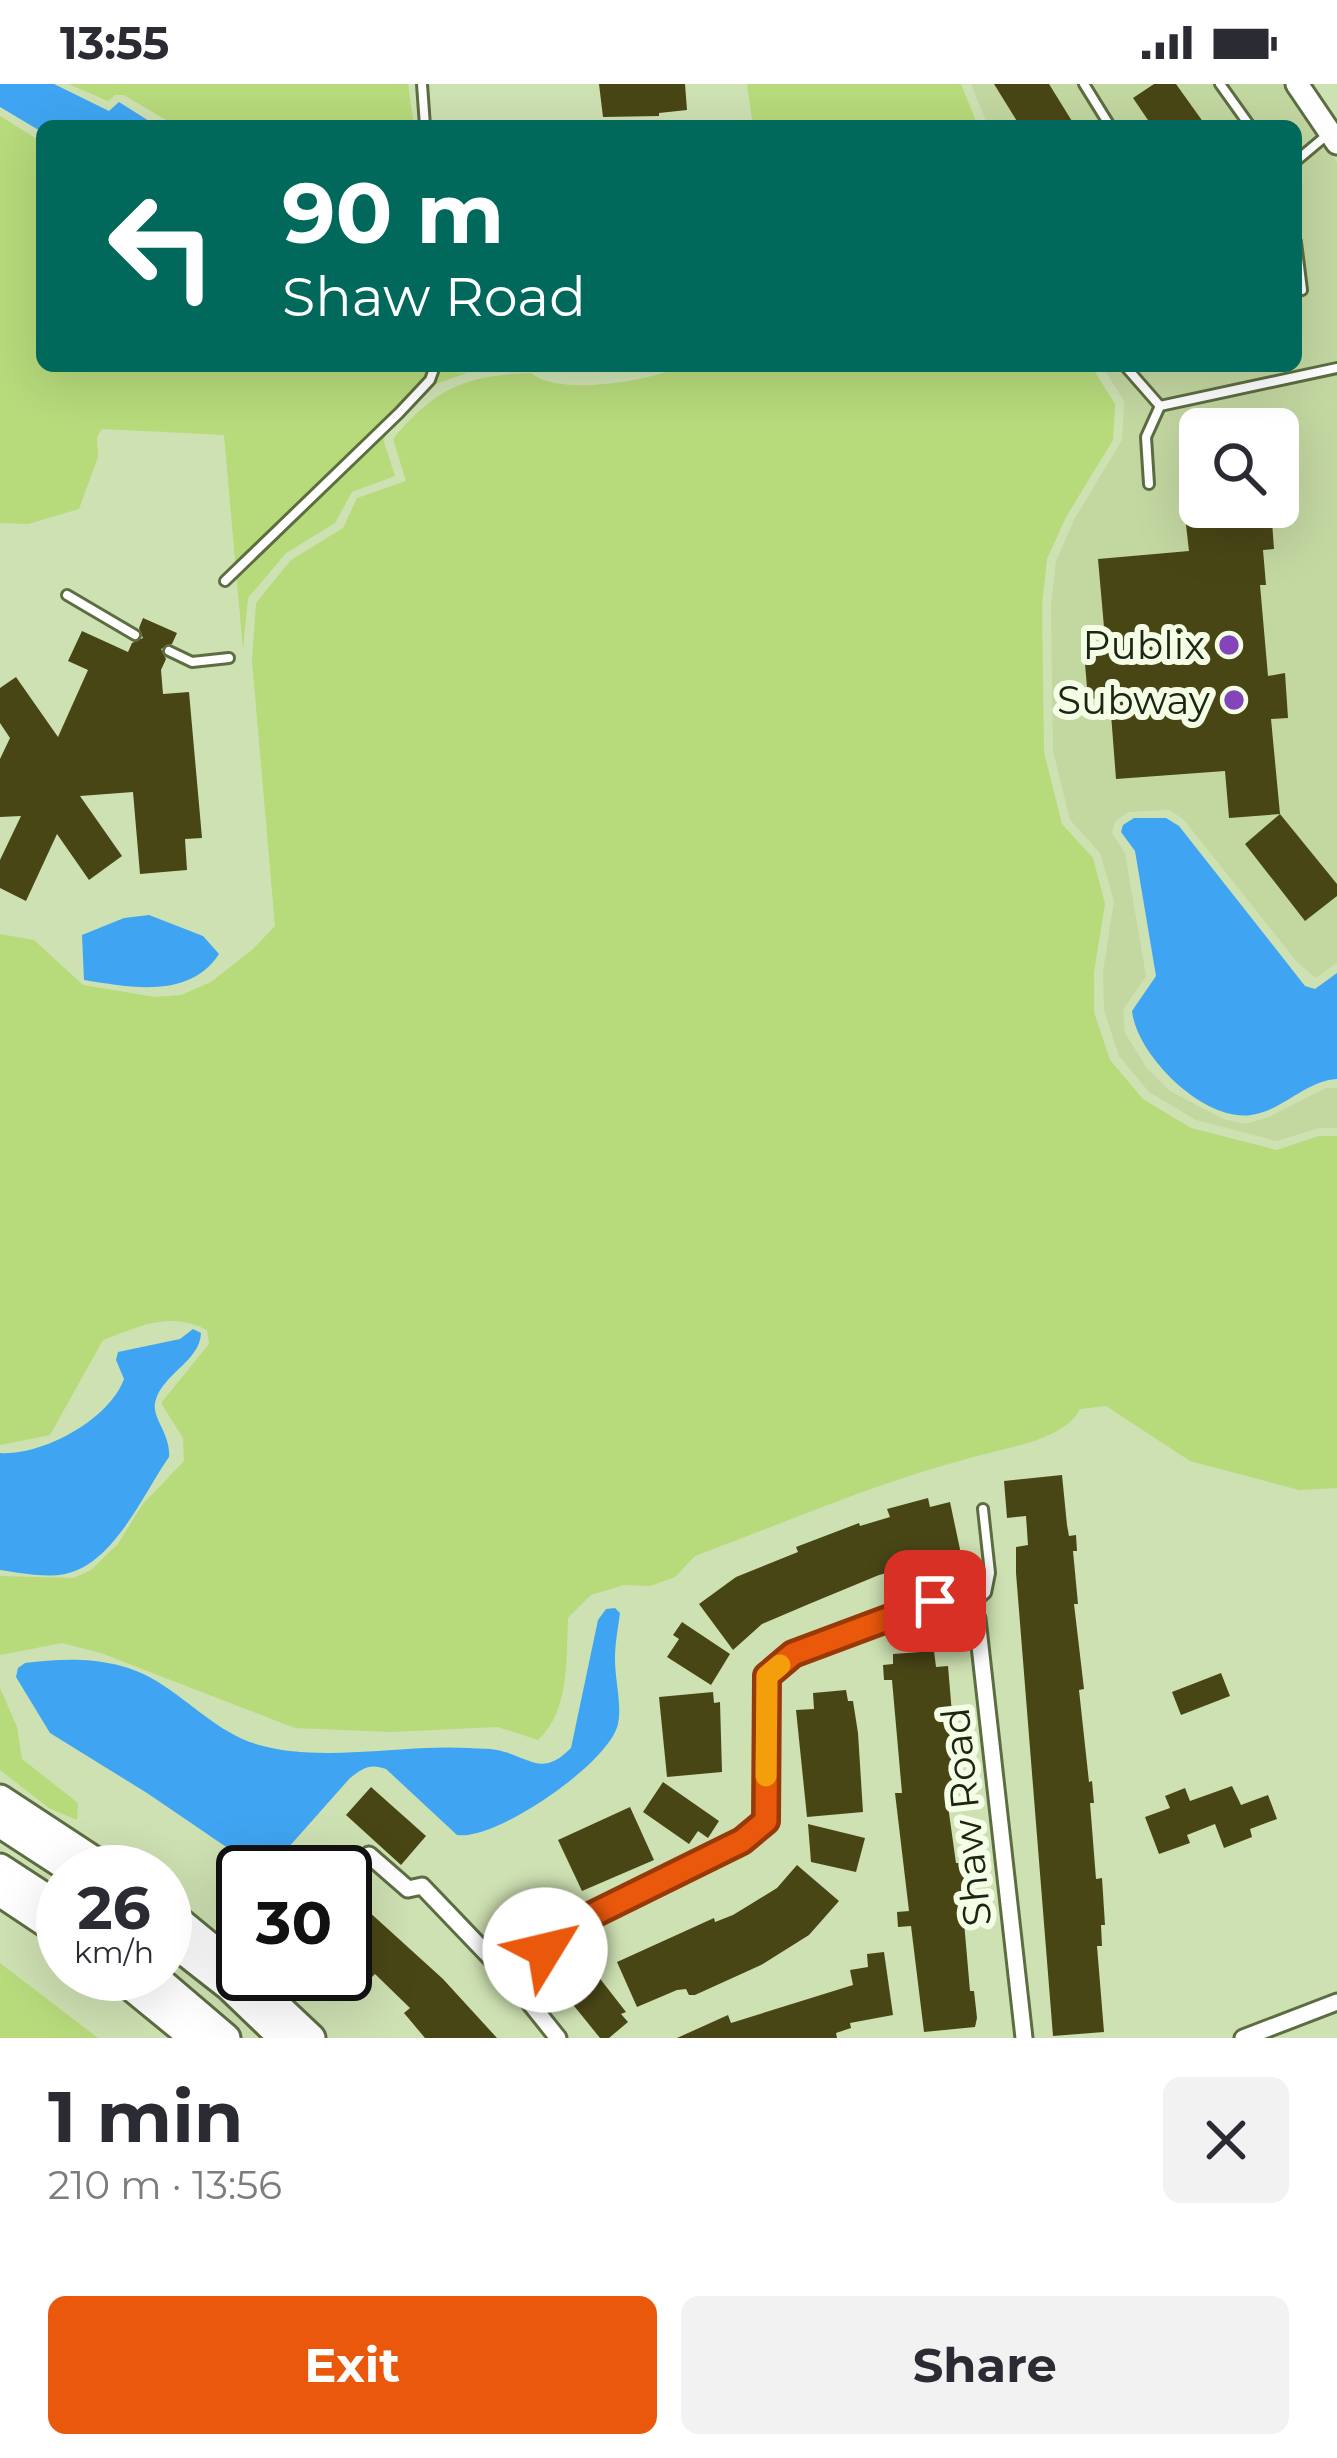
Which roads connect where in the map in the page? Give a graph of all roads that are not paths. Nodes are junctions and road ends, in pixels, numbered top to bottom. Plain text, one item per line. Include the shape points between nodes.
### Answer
1 (422, 84) edge
2 (1220, 84) edge
3 (1297, 84) edge
4 (1088, 85) edge
5 (425, 120) edge
6 (1107, 120) edge
7 (1246, 120) edge
8 (1334, 138) edge
9 (1302, 157) edge
10 (1337, 368) edge
11 (433, 372) edge
12 (1130, 372) edge
13 (1160, 406) junction
14 (1149, 484) dead end
15 (225, 581) dead end
16 (67, 595) dead end
17 (136, 635) dead end
18 (169, 651) dead end
19 (230, 658) dead end
20 (982, 1509) dead end
21 (963, 1612) junction
22 (0, 1799) edge
23 (0, 1823) edge
24 (70, 1845) edge
25 (36, 1847) edge
26 (372, 1858) edge
27 (0, 1868) edge
28 (36, 1891) edge
29 (0, 1892) edge
30 (36, 1916) edge
31 (192, 1932) edge
32 (192, 1957) edge
33 (510, 1978) junction
34 (149, 2001) edge
35 (183, 2001) edge
36 (1337, 2002) edge
37 (194, 2038) edge
38 (226, 2038) edge
39 (283, 2038) edge
40 (310, 2038) edge
41 (558, 2038) edge
42 (1024, 2038) edge
43 (1243, 2038) edge

1 - 5 lane
2 - 7 lane
3 - 8 main road
4 - 6 lane
8 - 9 lane
10 - 13 lane
11 - 15 lane
12 - 13 lane
13 - 14 lane via 1146,437
16 - 17 lane
18 - 19 lane via 192,662
20 - 21 lane via 990,1574 986,1593
21 - 33 street via 935,1601 793,1654 767,1676 766,1821 742,1841 580,1921
21 - 42 street, Shaw Road via 977,1618
22 - 24 highway
23 - 25 highway
26 - 33 street via 408,1889 422,1886
27 - 28 highway
29 - 30 highway
31 - 40 highway
32 - 39 highway
33 - 41 street
34 - 37 highway
35 - 38 highway
36 - 43 street

